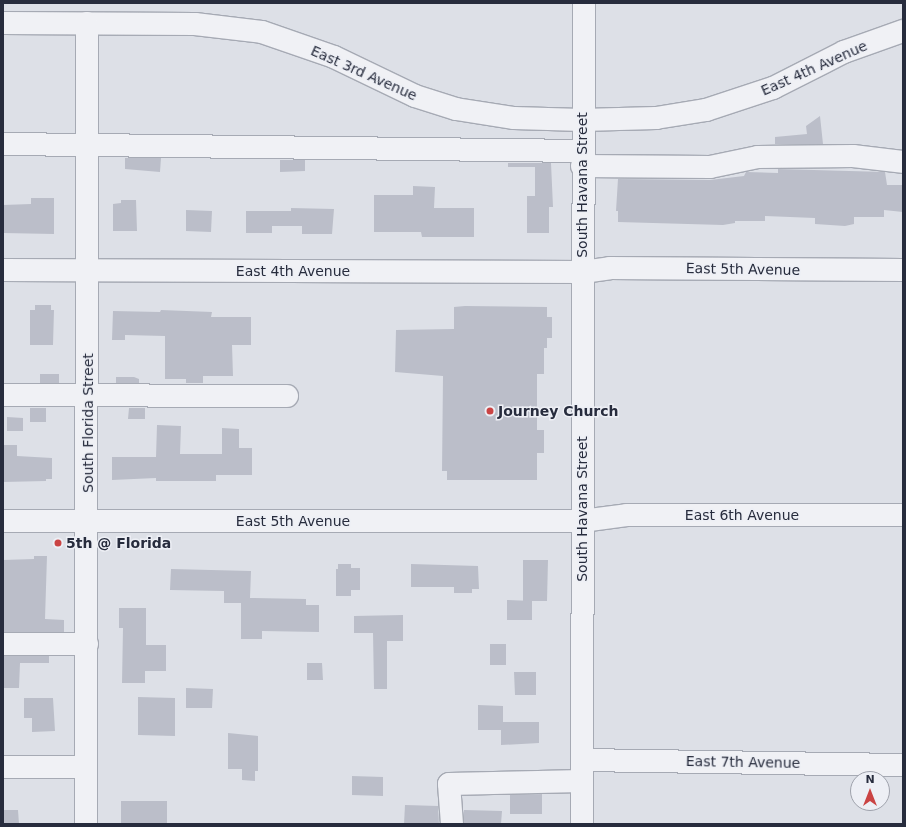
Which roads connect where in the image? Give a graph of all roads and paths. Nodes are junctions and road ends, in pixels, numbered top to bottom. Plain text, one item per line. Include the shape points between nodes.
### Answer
1 (584, 3) edge
2 (3, 23) edge
3 (87, 23) junction
4 (903, 31) edge
5 (582, 120) junction
6 (3, 144) edge
7 (87, 144) junction
8 (582, 158) junction
9 (903, 162) edge
10 (3, 270) edge
11 (87, 270) junction
12 (903, 270) edge
13 (583, 272) junction
14 (3, 395) edge
15 (88, 395) junction
16 (287, 396) dead end
17 (903, 515) edge
18 (3, 521) edge
19 (88, 521) junction
20 (582, 521) junction
21 (3, 644) edge
22 (87, 644) junction
23 (903, 765) edge
24 (3, 767) edge
25 (86, 767) junction
26 (582, 770) junction
27 (86, 824) edge
28 (452, 824) edge
29 (582, 824) edge

1 - 5 street, South Havana Street
2 - 3 street, East 3rd Avenue
3 - 5 street, East 3rd Avenue via 195,24 262,32 334,56 415,96 456,109 514,118
3 - 7 street, South Florida Street
4 - 5 street, East 4th Avenue via 844,52 773,88 706,110 656,118
5 - 8 street, South Havana Street
6 - 7 street
7 - 8 street
7 - 11 street, South Florida Street
8 - 9 street via 710,167 758,157 853,156
8 - 13 street, South Havana Street
10 - 11 street, East 4th Avenue
11 - 13 street, East 4th Avenue
11 - 15 street, South Florida Street
12 - 13 street, East 5th Avenue via 610,268
13 - 20 street, South Havana Street
14 - 15 street
15 - 16 street
15 - 19 street, South Florida Street
17 - 20 street, East 6th Avenue via 627,515
18 - 19 street, East 5th Avenue
19 - 20 street, East 5th Avenue
19 - 22 street, South Florida Street
20 - 26 street, South Havana Street
21 - 22 street
22 - 25 street, South Florida Street
23 - 26 street, East 7th Avenue
24 - 25 street
25 - 27 street, South Florida Street
26 - 28 street, East 7th Avenue via 450,784
26 - 29 street, South Havana Street

